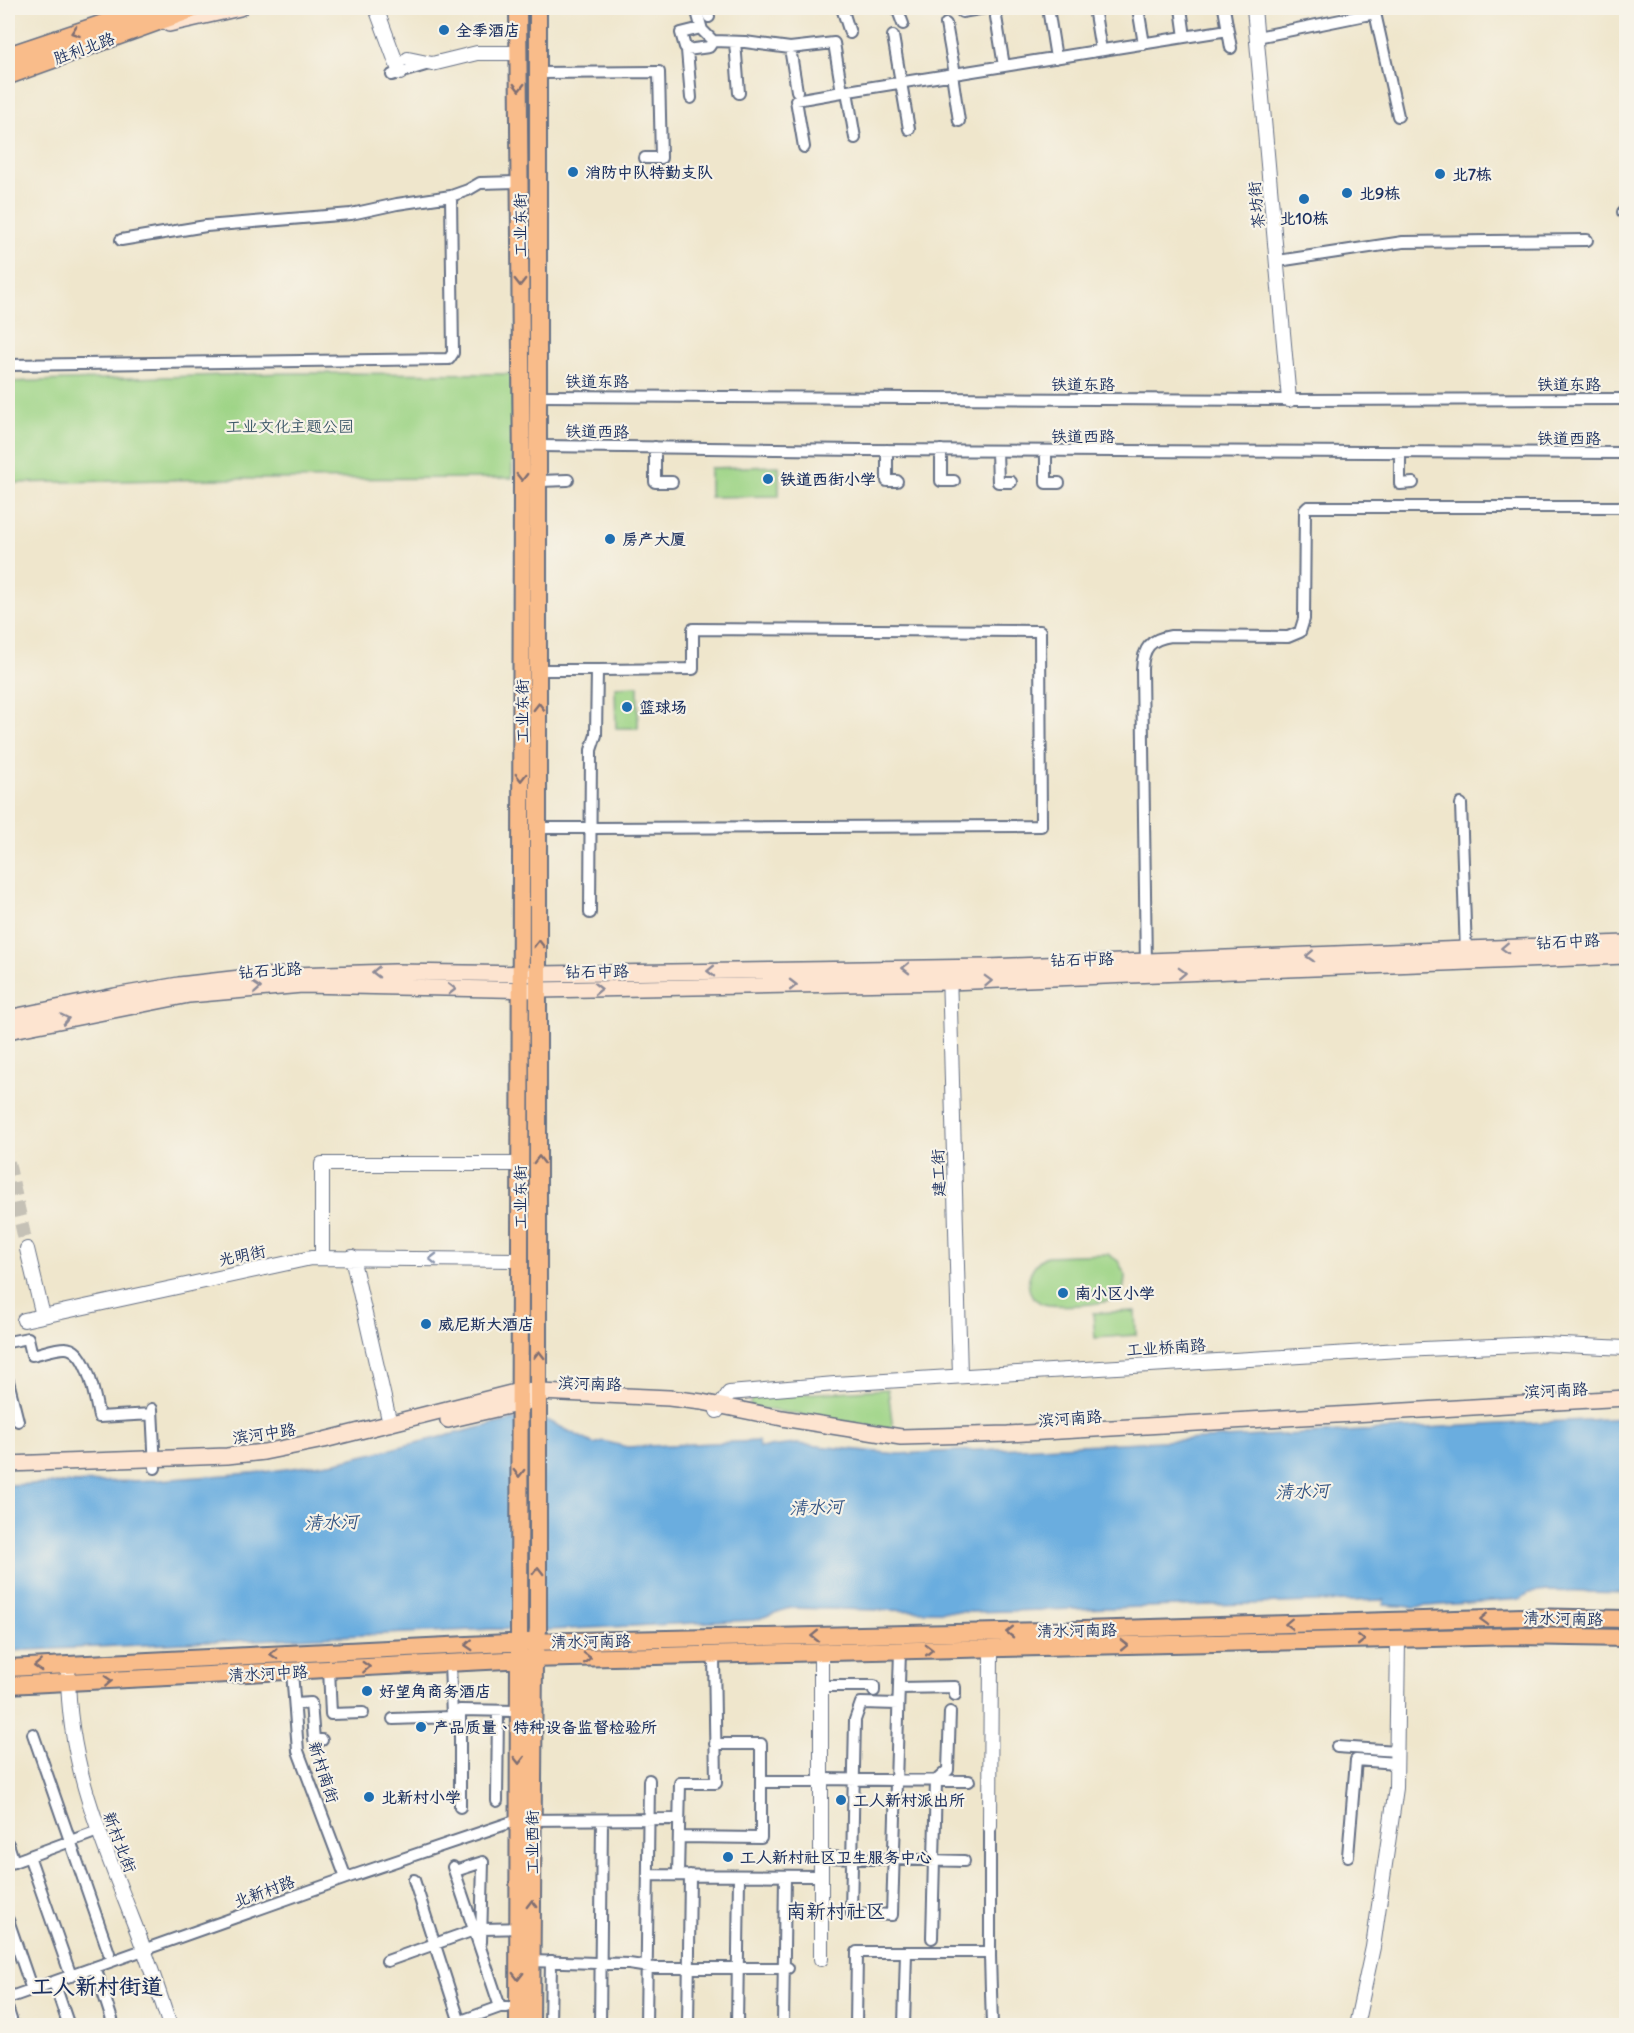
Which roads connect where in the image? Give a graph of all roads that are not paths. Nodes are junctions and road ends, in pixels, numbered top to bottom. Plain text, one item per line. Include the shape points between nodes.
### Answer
1 (138, 8) edge
2 (151, 8) edge
3 (194, 8) edge
4 (240, 8) edge
5 (376, 8) edge
6 (518, 8) edge
7 (537, 8) edge
8 (696, 8) edge
9 (842, 8) edge
10 (897, 8) edge
11 (961, 8) edge
12 (985, 8) edge
13 (1048, 8) edge
14 (1094, 8) edge
15 (1138, 8) edge
16 (1181, 8) edge
17 (1224, 8) edge
18 (1254, 8) edge
19 (996, 17) dead end
20 (903, 24) dead end
21 (946, 24) dead end
22 (117, 27) junction
23 (701, 28) junction
24 (1228, 30) junction
25 (850, 33) dead end
26 (893, 36) dead end
27 (1185, 37) junction
28 (1257, 38) junction
29 (713, 41) junction
30 (735, 42) junction
31 (1144, 44) junction
32 (685, 47) dead end
33 (790, 48) junction
34 (1231, 48) dead end
35 (1101, 50) junction
36 (519, 53) junction
37 (8, 56) edge
38 (1056, 58) junction
39 (408, 59) dead end
40 (432, 64) junction
41 (1004, 66) junction
42 (538, 73) junction
43 (396, 74) joint
44 (953, 74) junction
45 (8, 75) edge
46 (901, 82) junction
47 (797, 91) dead end
48 (844, 92) junction
49 (739, 93) dead end
50 (691, 98) dead end
51 (1398, 116) dead end
52 (959, 122) dead end
53 (909, 129) dead end
54 (855, 138) dead end
55 (519, 147) junction
56 (538, 147) junction
57 (804, 147) dead end
58 (645, 158) dead end
59 (520, 182) junction
60 (451, 196) junction
61 (520, 210) junction
62 (538, 210) junction
63 (121, 240) dead end
64 (1587, 240) dead end
65 (1278, 261) junction
66 (8, 365) edge
67 (539, 396) junction
68 (1626, 399) edge
69 (1288, 400) junction
70 (539, 446) junction
71 (655, 447) junction
72 (887, 450) junction
73 (941, 450) junction
74 (998, 451) junction
75 (1046, 451) junction
76 (1400, 452) junction
77 (1626, 453) edge
78 (568, 480) dead end
79 (540, 481) junction
80 (897, 481) dead end
81 (954, 481) dead end
82 (672, 482) dead end
83 (1011, 482) dead end
84 (1059, 483) dead end
85 (1413, 483) dead end
86 (1626, 507) edge
87 (539, 670) junction
88 (597, 670) junction
89 (1461, 804) dead end
90 (539, 828) junction
91 (590, 828) junction
92 (590, 912) dead end
93 (1626, 943) edge
94 (1466, 956) junction
95 (1626, 956) edge
96 (1146, 968) junction
97 (949, 975) junction
98 (521, 981) junction
99 (539, 982) junction
100 (8, 1018) edge
101 (8, 1031) edge
102 (520, 1164) junction
103 (27, 1249) tunnel mouth
104 (352, 1257) junction
105 (322, 1258) junction
106 (520, 1260) junction
107 (43, 1316) junction
108 (24, 1320) joint
109 (28, 1338) junction
110 (8, 1342) edge
111 (1626, 1348) edge
112 (960, 1376) junction
113 (8, 1381) edge
114 (1626, 1398) edge
115 (539, 1402) junction
116 (519, 1403) junction
117 (1626, 1404) edge
118 (718, 1408) junction
119 (18, 1421) dead end
120 (390, 1424) junction
121 (155, 1463) junction
122 (8, 1464) edge
123 (8, 1474) edge
124 (1626, 1619) edge
125 (534, 1637) junction
126 (1626, 1638) edge
127 (1398, 1639) junction
128 (991, 1649) junction
129 (900, 1651) junction
130 (820, 1653) junction
131 (714, 1656) junction
132 (563, 1658) junction
133 (527, 1659) junction
134 (498, 1661) junction
135 (450, 1663) junction
136 (68, 1664) junction
137 (8, 1668) edge
138 (329, 1669) junction
139 (292, 1671) junction
140 (68, 1683) junction
141 (8, 1685) edge
142 (821, 1686) junction
143 (899, 1688) junction
144 (526, 1689) junction
145 (874, 1691) dead end
146 (955, 1695) dead end
147 (295, 1704) junction
148 (898, 1704) junction
149 (498, 1711) junction
150 (519, 1711) junction
151 (950, 1712) dead end
152 (363, 1713) dead end
153 (393, 1719) dead end
154 (33, 1734) dead end
155 (322, 1740) dead end
156 (715, 1744) junction
157 (1337, 1747) dead end
158 (1397, 1757) junction
159 (854, 1779) junction
160 (649, 1780) dead end
161 (896, 1780) junction
162 (821, 1781) junction
163 (936, 1781) junction
164 (969, 1781) dead end
165 (761, 1782) junction
166 (497, 1801) dead end
167 (460, 1807) dead end
168 (649, 1819) junction
169 (674, 1819) dead end
170 (602, 1820) junction
171 (526, 1821) junction
172 (990, 1826) joint
173 (98, 1832) junction
174 (679, 1837) junction
175 (70, 1842) junction
176 (8, 1844) edge
177 (29, 1856) junction
178 (1348, 1856) dead end
179 (822, 1857) junction
180 (852, 1858) junction
181 (893, 1859) junction
182 (934, 1860) junction
183 (964, 1861) dead end
184 (10, 1863) edge
185 (648, 1875) junction
186 (678, 1875) junction
187 (690, 1875) junction
188 (739, 1876) junction
189 (785, 1876) junction
190 (822, 1876) junction
191 (346, 1878) junction
192 (414, 1880) dead end
193 (8, 1920) edge
194 (525, 1928) junction
195 (478, 1929) junction
196 (932, 1938) dead end
197 (435, 1943) junction
198 (144, 1950) junction
199 (906, 1952) junction
200 (990, 1952) junction
201 (108, 1953) dead end
202 (821, 1959) dead end
203 (387, 1961) dead end
204 (531, 1961) junction
205 (551, 1961) junction
206 (601, 1963) junction
207 (646, 1966) junction
208 (95, 1967) junction
209 (689, 1968) junction
210 (738, 1968) junction
211 (786, 1968) junction
212 (71, 1976) junction
213 (54, 1982) junction
214 (32, 1990) junction
215 (8, 1998) edge
216 (500, 2007) junction
217 (524, 2007) junction
218 (8, 2010) edge
219 (460, 2023) edge
220 (167, 2024) edge
221 (13, 2025) edge
222 (69, 2025) edge
223 (114, 2025) edge
224 (447, 2025) edge
225 (518, 2025) edge
226 (531, 2025) edge
227 (550, 2025) edge
228 (600, 2025) edge
229 (646, 2025) edge
230 (688, 2025) edge
231 (737, 2025) edge
232 (783, 2025) edge
233 (856, 2025) edge
234 (904, 2025) edge
235 (992, 2025) edge
236 (1356, 2025) edge

1 - 22 main road
2 - 22 highway, 胜利北路
3 - 22 highway, 胜利北路
4 - 22 main road
5 - 43 street
6 - 36 main road, 工业东街
7 - 42 main road, 工业东街
8 - 23 street
9 - 25 street
10 - 20 street
11 - 12 street via 962,12
13 - 38 street
14 - 35 street
15 - 31 street
16 - 27 street
17 - 24 street
18 - 28 street, 茶坊街
19 - 41 street
21 - 44 street
22 -> 37 highway, 胜利北路
22 - 45 highway, 胜利北路
23 - 29 street
23 - 32 street via 681,33
24 - 27 street
24 - 34 street
26 - 46 street
27 - 31 street
28 - 51 street via 1375,13
28 - 65 street, 茶坊街
29 - 30 street
29 - 50 street via 709,47 687,50
30 - 33 street
30 - 49 street
31 - 35 street
33 - 47 street
33 - 48 street via 834,43
35 - 38 street
36 - 40 street via 477,53
36 -> 55 main road, 工业东街
38 - 41 street
39 - 40 street
40 - 43 street
41 - 44 street
42 - 56 main road, 工业东街
42 - 58 street via 659,72 661,158
44 - 46 street
44 - 52 street
46 - 48 street
46 - 53 street
48 - 54 street
48 - 57 street via 796,100
55 - 56 main road
55 - 59 main road, 工业东街
56 - 62 main road, 工业东街
59 - 60 street via 480,183
59 - 61 main road, 工业东街
60 - 63 street via 351,214 206,226
60 - 66 street via 453,353 449,359
61 - 62 main road
61 -> 98 main road, 工业东街
62 - 67 main road, 工业东街
64 - 65 street via 1403,242
65 - 69 street, 茶坊街
67 - 69 street, 铁道东路
67 - 70 main road, 工业东街
68 - 69 street, 铁道东路
70 - 71 street, 铁道西路
70 - 79 main road, 工业东街
71 - 72 street, 铁道西路
71 - 82 street via 655,482
72 - 73 street, 铁道西路
72 - 80 street via 887,481
73 - 74 street, 铁道西路
73 - 81 street via 941,481
74 - 75 street, 铁道西路
74 - 83 street via 998,482
75 - 76 street, 铁道西路
75 - 84 street via 1046,483
76 - 77 street, 铁道西路
76 - 85 street via 1400,484
78 - 79 street
79 - 87 main road, 工业东街
86 - 96 street via 1308,507 1304,619 1300,632 1288,637 1171,636 1151,643 1142,657
87 - 88 street
90 -> 87 main road, 工业东街
88 - 91 street
88 - 91 street via 693,669 693,629 1040,631 1041,826
89 - 94 street
90 - 91 street
99 -> 90 main road, 工业东街
91 - 92 street
93 -> 94 main road, 钻石中路
94 - 95 main road, 钻石中路
94 - 96 main road, 钻石中路
96 - 97 main road, 钻石中路
97 - 99 main road, 钻石中路
97 - 112 street, 建工街
98 - 99 main road, 钻石北路
98 -> 100 main road, 钻石北路 via 396,972 258,976 125,994
101 -> 98 main road, 钻石北路 via 145,1002 243,989
98 - 102 main road, 工业东街
115 -> 99 main road, 工业东街
102 - 105 street via 321,1164
102 - 106 main road, 工业东街
103 - 107 street
104 - 105 street, 光明街
106 -> 104 street, 光明街
104 - 120 street
105 - 107 street, 光明街
106 - 116 main road, 工业东街
107 - 108 street, 光明街
108 - 109 street
109 - 110 street
109 - 121 street via 32,1355 66,1347 81,1358 99,1417 152,1411
111 - 112 street, 工业桥南路 via 1542,1344
112 - 118 street, 工业桥南路 via 729,1393
113 - 119 street
114 - 118 main road, 滨河南路 via 901,1437
115 - 116 main road, 滨河南路
115 - 118 main road, 滨河南路
125 -> 115 main road, 工业东街
116 - 120 main road, 滨河中路
116 - 121 main road, 滨河中路 via 285,1460
116 -> 125 main road, 工业东街
117 - 118 main road, 滨河南路 via 904,1443 857,1439
120 - 121 main road, 滨河中路 via 288,1449
121 - 122 main road, 滨河中路
121 - 123 main road, 滨河中路
124 -> 125 main road, 清水河南路 via 1523,1617
125 - 133 main road, 工业西街
125 -> 136 main road, 清水河中路 via 507,1643
126 - 127 main road, 清水河南路
128 -> 127 main road, 清水河南路
127 - 158 street
129 -> 128 main road, 清水河南路
128 - 172 street
129 - 130 main road, 清水河南路
129 - 143 street
130 - 131 main road, 清水河南路
130 - 142 street
132 -> 131 main road, 清水河南路
131 - 156 street
132 - 133 main road, 清水河南路
132 - 144 main road via 543,1670
133 - 134 main road, 清水河中路
133 - 144 main road, 工业西街
134 - 135 main road, 清水河中路
134 - 144 main road via 506,1664
138 -> 135 main road, 清水河中路
135 - 153 street via 452,1717
136 -> 137 main road, 清水河中路
136 - 140 street, 新村北街
138 - 139 main road, 清水河中路
138 - 152 street via 331,1714
140 -> 139 main road, 清水河中路
139 - 147 street, 新村南街
140 - 141 main road, 清水河中路
140 - 173 street, 新村北街 via 77,1758
142 - 145 street via 874,1686
142 - 162 street
143 - 146 street via 955,1687
143 - 148 street
144 - 150 main road, 工业西街
144 - 171 main road, 工业西街
147 - 155 street via 311,1703 314,1740
147 - 191 street, 新村南街 via 298,1750
148 - 159 street via 861,1703 855,1720
148 - 161 street
149 - 150 street
149 - 166 street
149 - 167 street via 460,1710
150 -> 171 main road, 工业西街
151 - 163 street via 948,1770
154 - 175 street
156 - 165 street via 761,1744
156 - 174 street via 716,1783 680,1783
157 - 158 street
158 - 178 street via 1356,1760
158 - 236 street via 1375,1936
159 - 161 street
159 - 162 street
159 - 180 street
160 - 168 street
161 - 163 street
161 - 181 street
162 - 165 street
162 - 179 street
163 - 164 street
163 - 182 street
165 - 174 street via 761,1838
168 - 169 street, 北新村路
168 - 170 street, 北新村路
168 - 185 street
170 - 171 street, 北新村路
170 - 206 street
171 - 191 street, 北新村路
171 - 194 main road, 工业西街
172 - 200 street
173 - 175 street
173 - 198 street, 新村北街
174 - 186 street
175 - 177 street
175 - 201 street
176 - 184 street
177 - 184 street
177 - 212 street
179 - 180 street
179 - 190 street
180 - 181 street
180 - 181 street via 851,1913 892,1915
181 - 182 street
182 - 183 street
182 - 196 street
185 - 186 street
185 - 207 street
186 - 187 street
187 - 188 street
187 - 209 street
188 - 189 street
188 - 210 street
189 - 190 street
189 - 211 street
190 - 202 street
191 - 198 street, 北新村路
192 - 197 street
193 - 214 street
194 - 195 street
194 - 204 main road, 工业西街
194 -> 217 main road, 工业西街
195 - 195 street via 454,1869 483,1862
195 - 197 street
195 - 216 street via 481,1951
197 - 203 street
197 - 219 street
198 - 208 street, 北新村路
198 - 220 street, 新村北街
199 - 200 street
199 - 233 street via 857,1952
199 - 234 street
200 - 235 street
204 - 205 street
204 - 217 main road, 工业西街
205 - 206 street
205 - 227 street
206 - 207 street
206 - 228 street
207 - 209 street
207 - 229 street
208 - 212 street, 北新村路
208 - 223 street
209 - 210 street
209 - 230 street
210 - 211 street
210 - 231 street
211 - 232 street
212 - 213 street, 北新村路
213 - 214 street, 北新村路
213 - 222 street
214 - 215 street, 北新村路
216 - 217 street
216 - 219 street
217 - 225 main road, 工业西街
217 - 226 main road, 工业西街
218 - 221 street
219 - 224 street

